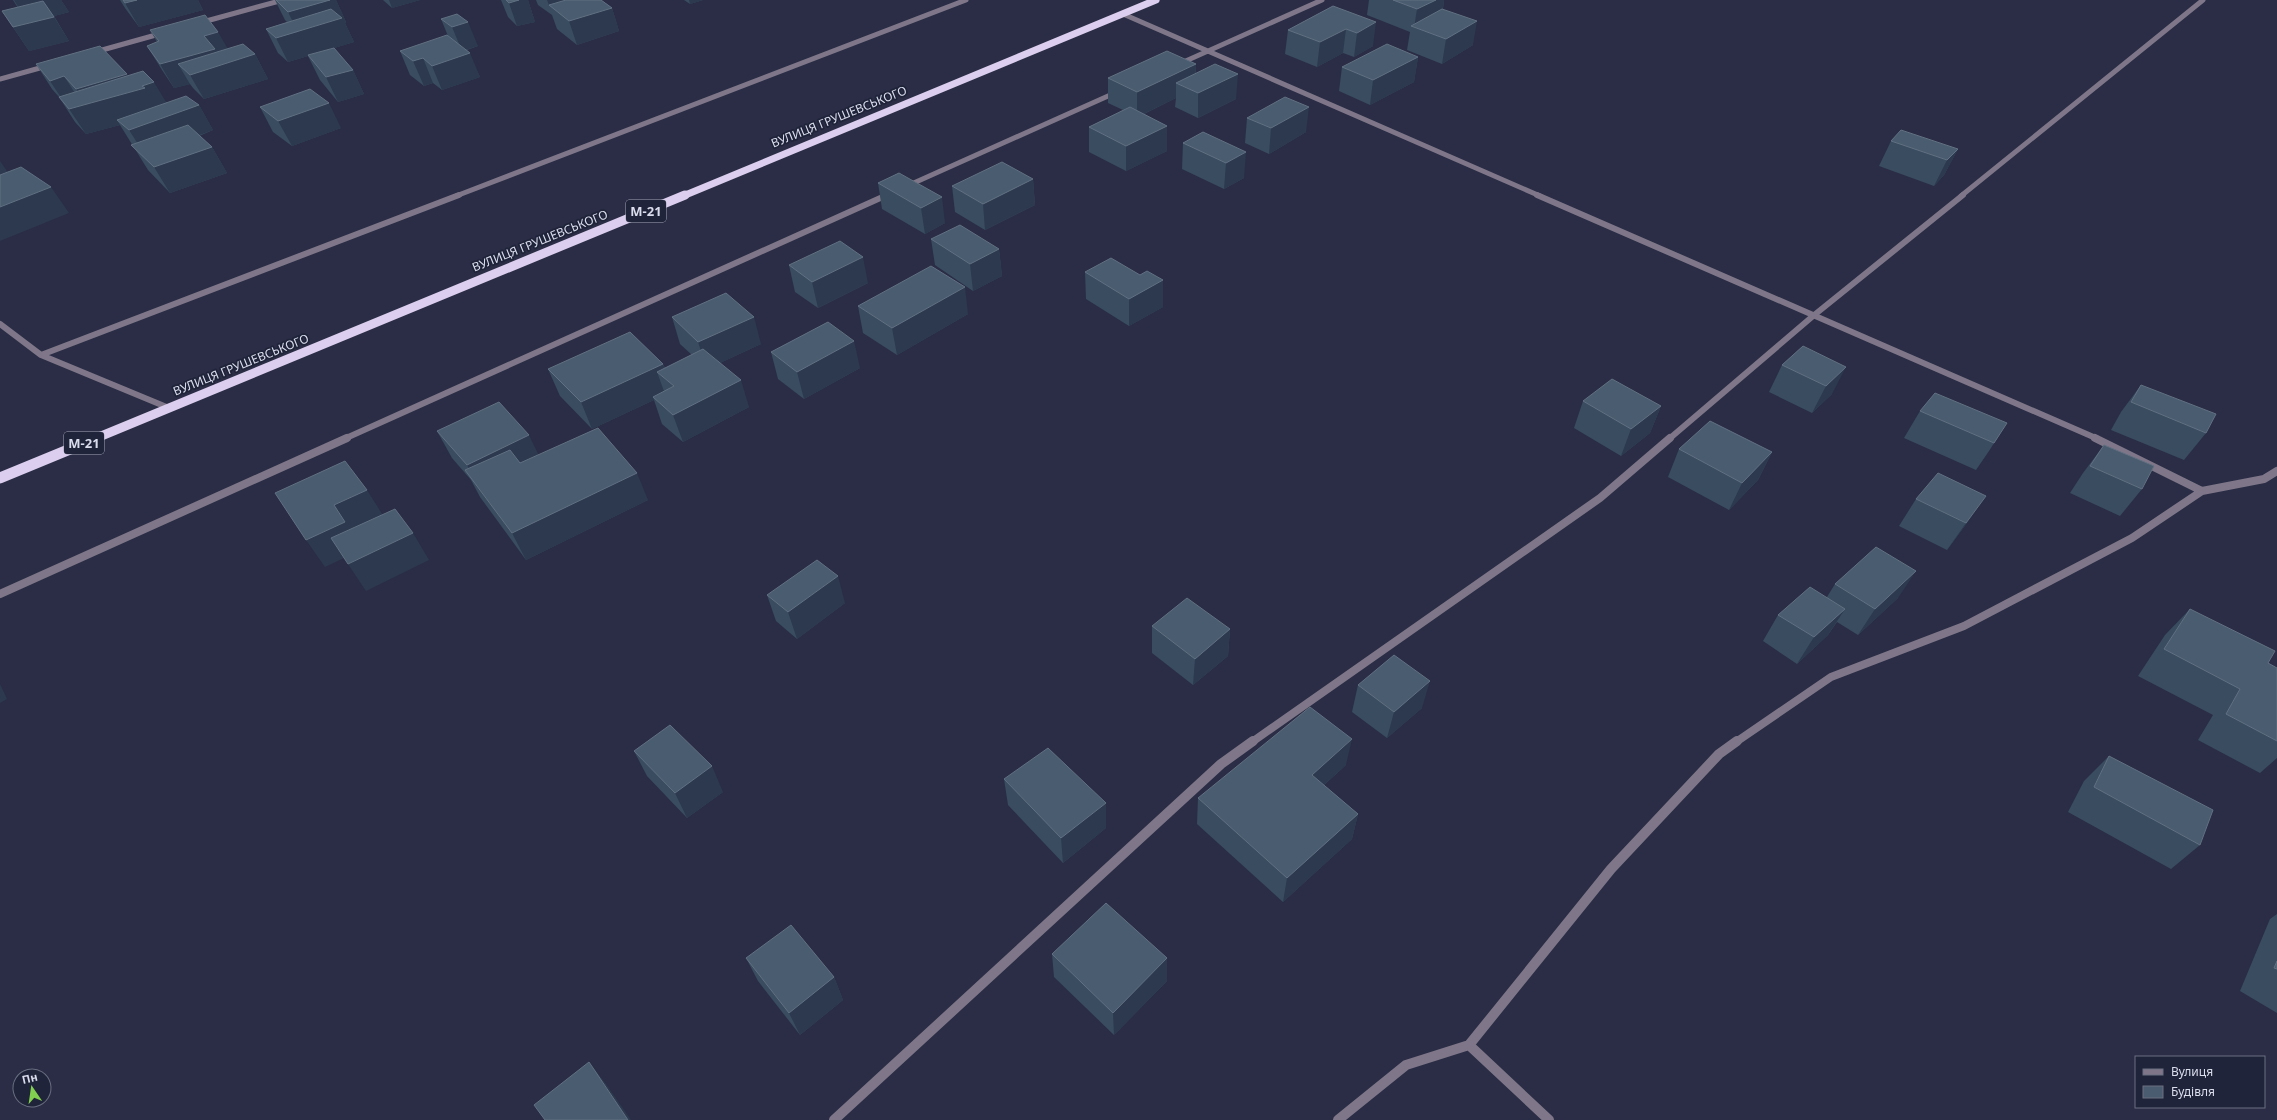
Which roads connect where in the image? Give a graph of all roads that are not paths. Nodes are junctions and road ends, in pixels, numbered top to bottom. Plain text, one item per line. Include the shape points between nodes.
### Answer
1 (283, 0) edge
2 (966, 0) edge
3 (1156, 0) edge
4 (1322, 0) edge
5 (2203, 0) edge
6 (1123, 14) junction
7 (191, 26) edge
8 (168, 32) edge
9 (1208, 51) junction
10 (92, 53) edge
11 (54, 64) edge
12 (1172, 67) edge
13 (0, 79) edge
14 (1121, 90) edge
15 (902, 188) edge
16 (895, 191) edge
17 (1814, 316) junction
18 (0, 324) edge
19 (41, 355) junction
20 (169, 408) junction
21 (2277, 471) edge
22 (0, 478) edge
23 (2202, 491) junction
24 (0, 594) edge
25 (1469, 1045) junction
26 (834, 1120) edge
27 (1338, 1120) edge
28 (1549, 1120) edge

1 - 7 street
2 - 19 street
3 - 6 highway, ВУЛИЦЯ ГРУШЕВСЬКОГО / М-21
4 - 9 street
5 - 17 street
6 - 9 street
6 - 20 highway, ВУЛИЦЯ ГРУШЕВСЬКОГО / М-21
8 - 10 street
9 - 12 street
9 - 17 street
11 - 13 street
14 - 15 street
16 - 24 street
17 - 23 street via 2102,441
17 - 26 street via 1600,498 1221,764
18 - 19 street
19 - 20 street
20 - 22 highway, ВУЛИЦЯ ГРУШЕВСЬКОГО / М-21
21 - 23 street via 2264,479
23 - 25 street via 2132,538 1964,626 1832,677 1719,754 1611,869
25 - 27 street via 1406,1064
25 - 28 street

